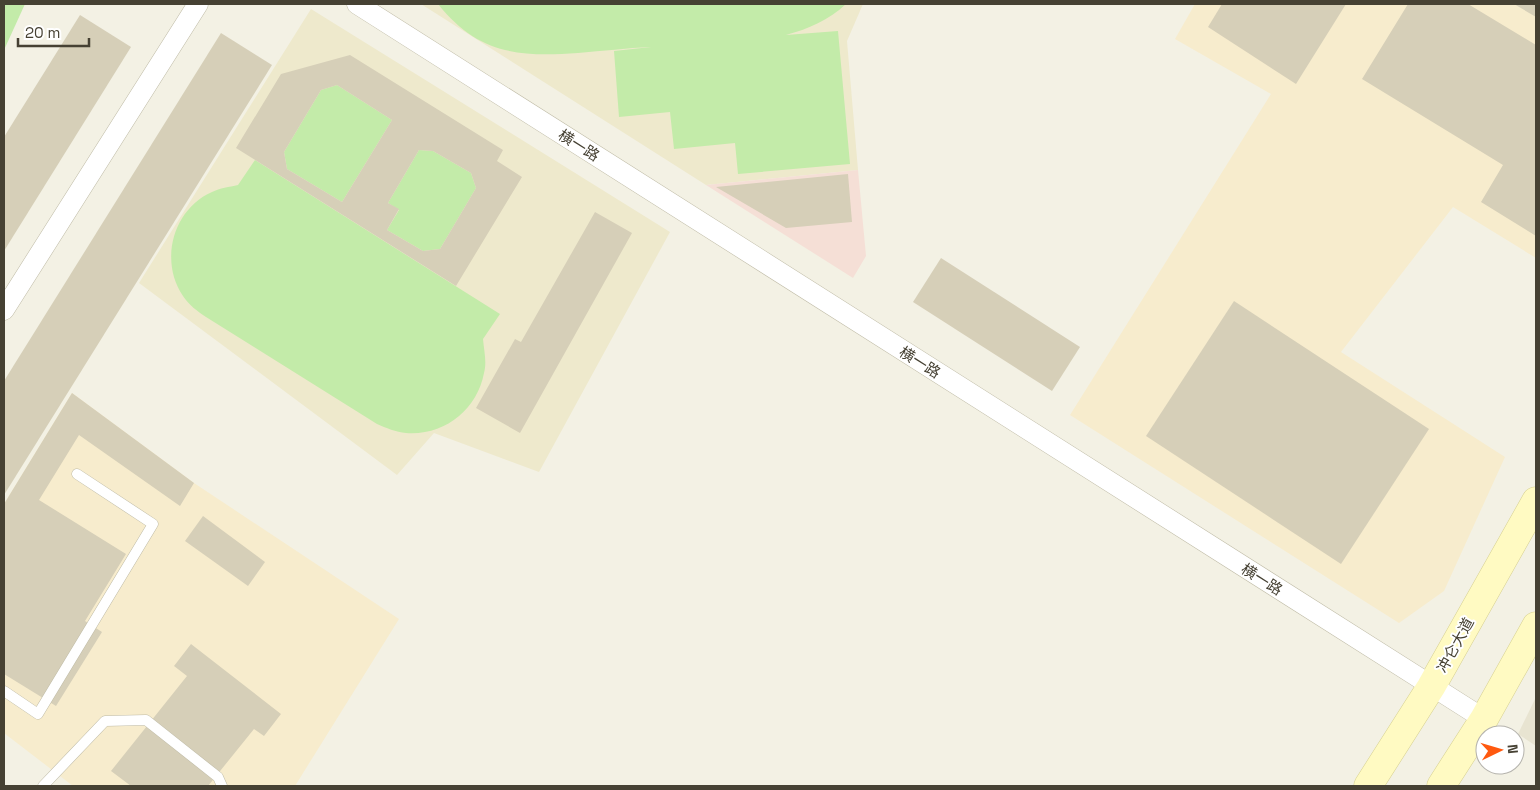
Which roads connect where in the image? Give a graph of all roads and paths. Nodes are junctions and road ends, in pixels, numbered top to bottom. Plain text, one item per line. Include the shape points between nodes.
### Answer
1 (198, 4) edge
2 (357, 4) edge
3 (4, 310) edge
4 (77, 474) dead end
5 (1536, 501) edge
6 (1536, 626) edge
7 (1432, 687) junction
8 (4, 692) edge
9 (1484, 719) junction
10 (43, 786) edge
11 (222, 786) edge
12 (1368, 786) edge
13 (1441, 786) edge

1 - 3 street
2 - 7 street, 横一路
4 - 8 lane via 153,524 38,714
5 - 7 main road, 冲仑大道
6 - 9 main road
7 - 9 street, 横一路
7 - 12 main road, 冲仑大道
9 - 13 main road
10 - 11 lane via 105,720 146,720 218,777

